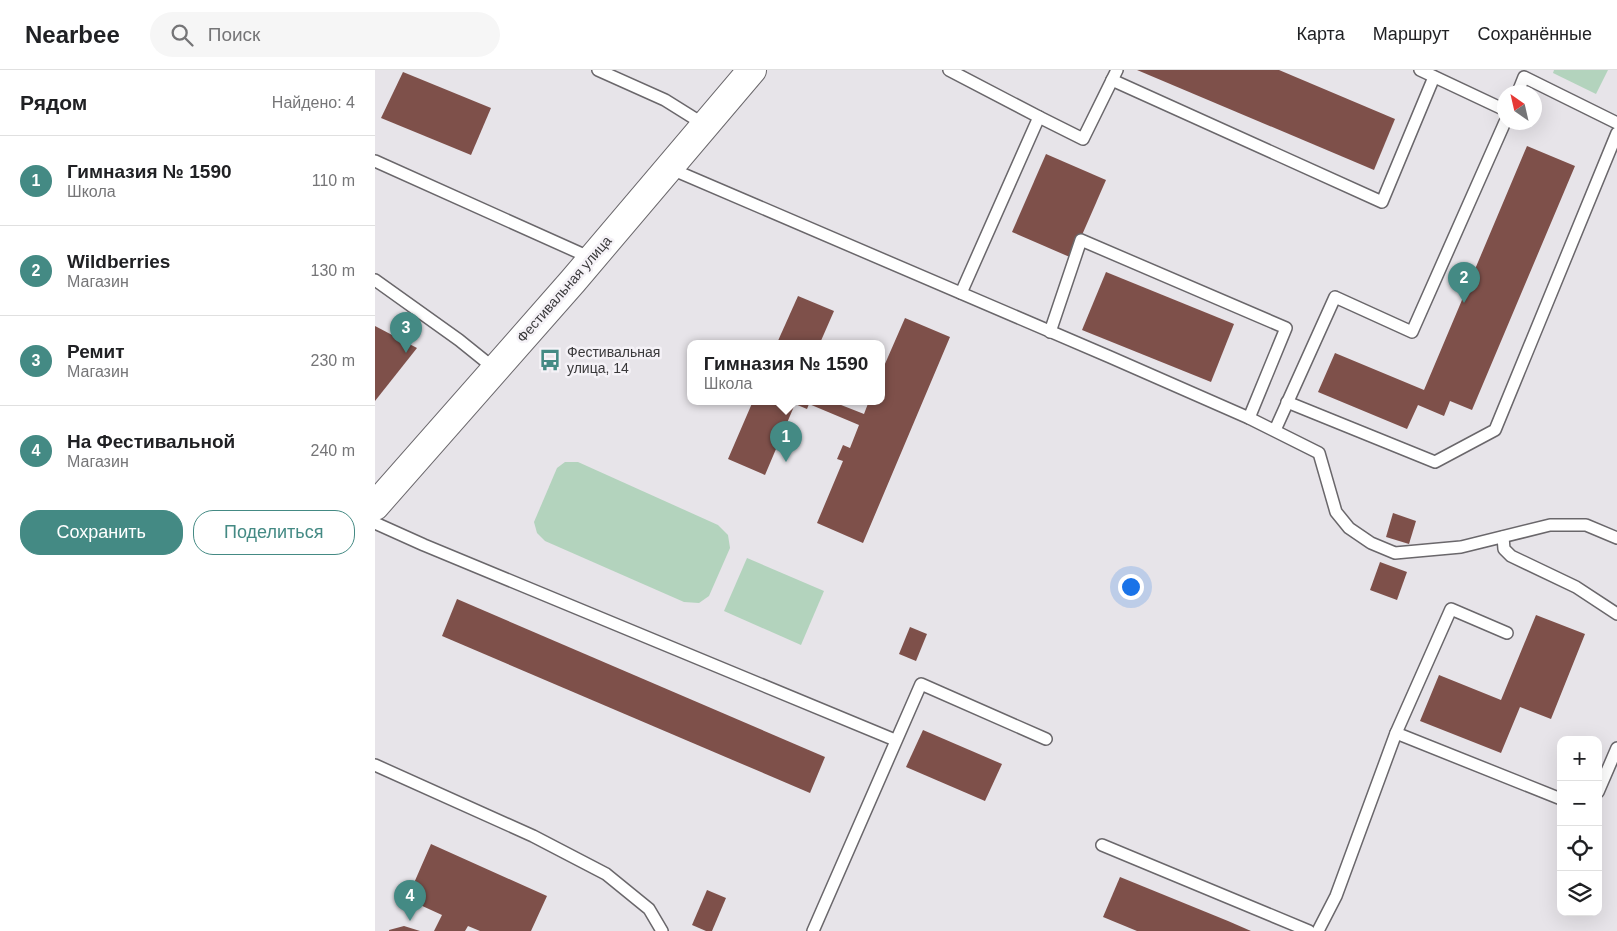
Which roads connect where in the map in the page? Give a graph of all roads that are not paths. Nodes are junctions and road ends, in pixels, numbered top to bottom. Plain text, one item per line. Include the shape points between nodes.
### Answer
1 (598, 70) edge
2 (752, 70) edge
3 (949, 70) edge
4 (1420, 70) edge
5 (1115, 75) edge
6 (1434, 77) junction
7 (1521, 85) edge
8 (1541, 85) edge
9 (1542, 86) edge
10 (1497, 106) edge
11 (1039, 117) junction
12 (1617, 123) edge
13 (705, 125) junction
14 (1501, 130) edge
15 (1617, 133) edge
16 (375, 161) edge
17 (669, 168) junction
18 (591, 258) junction
19 (375, 280) edge
20 (961, 293) junction
21 (1050, 332) junction
22 (495, 369) junction
23 (1287, 402) junction
24 (1249, 418) junction
25 (1275, 430) junction
26 (375, 506) edge
27 (375, 523) edge
28 (1503, 537) junction
29 (1617, 538) edge
30 (1617, 614) edge
31 (1507, 633) dead end
32 (1396, 733) junction
33 (1046, 739) dead end
34 (895, 740) junction
35 (1617, 748) edge
36 (375, 765) edge
37 (1602, 783) edge
38 (1557, 797) edge
39 (1102, 845) dead end
40 (662, 931) edge
41 (813, 931) edge
42 (1309, 931) edge
43 (1318, 931) edge

1 - 13 lane via 665,100
2 - 13 street, Фестивальная улица
3 - 11 lane
4 - 6 lane
5 - 6 lane via 1382,202
5 - 11 lane via 1083,139
6 - 10 lane
7 - 8 lane via 1525,77
9 - 12 lane
11 - 20 lane
13 - 17 street, Фестивальная улица
14 - 23 lane via 1412,332 1335,297
15 - 23 lane via 1495,430 1435,462
16 - 18 lane
17 - 18 street, Фестивальная улица
17 - 20 lane
18 - 22 street, Фестивальная улица
19 - 22 lane
20 - 21 lane
21 - 24 lane
21 - 24 lane via 1081,240 1277,324 1286,328
22 - 26 street, Фестивальная улица
23 - 25 lane
24 - 25 lane
25 - 28 lane via 1319,453 1336,512 1349,528 1371,543 1395,553 1461,547
27 - 34 lane
28 - 29 lane via 1550,525 1586,525
28 - 30 lane via 1504,550 1511,556 1577,587
31 - 32 lane via 1451,608
32 - 38 lane
32 - 43 lane via 1336,896
33 - 34 lane via 921,684
34 - 41 lane
35 - 37 lane
36 - 40 lane via 533,836 606,874 649,909
39 - 42 lane

